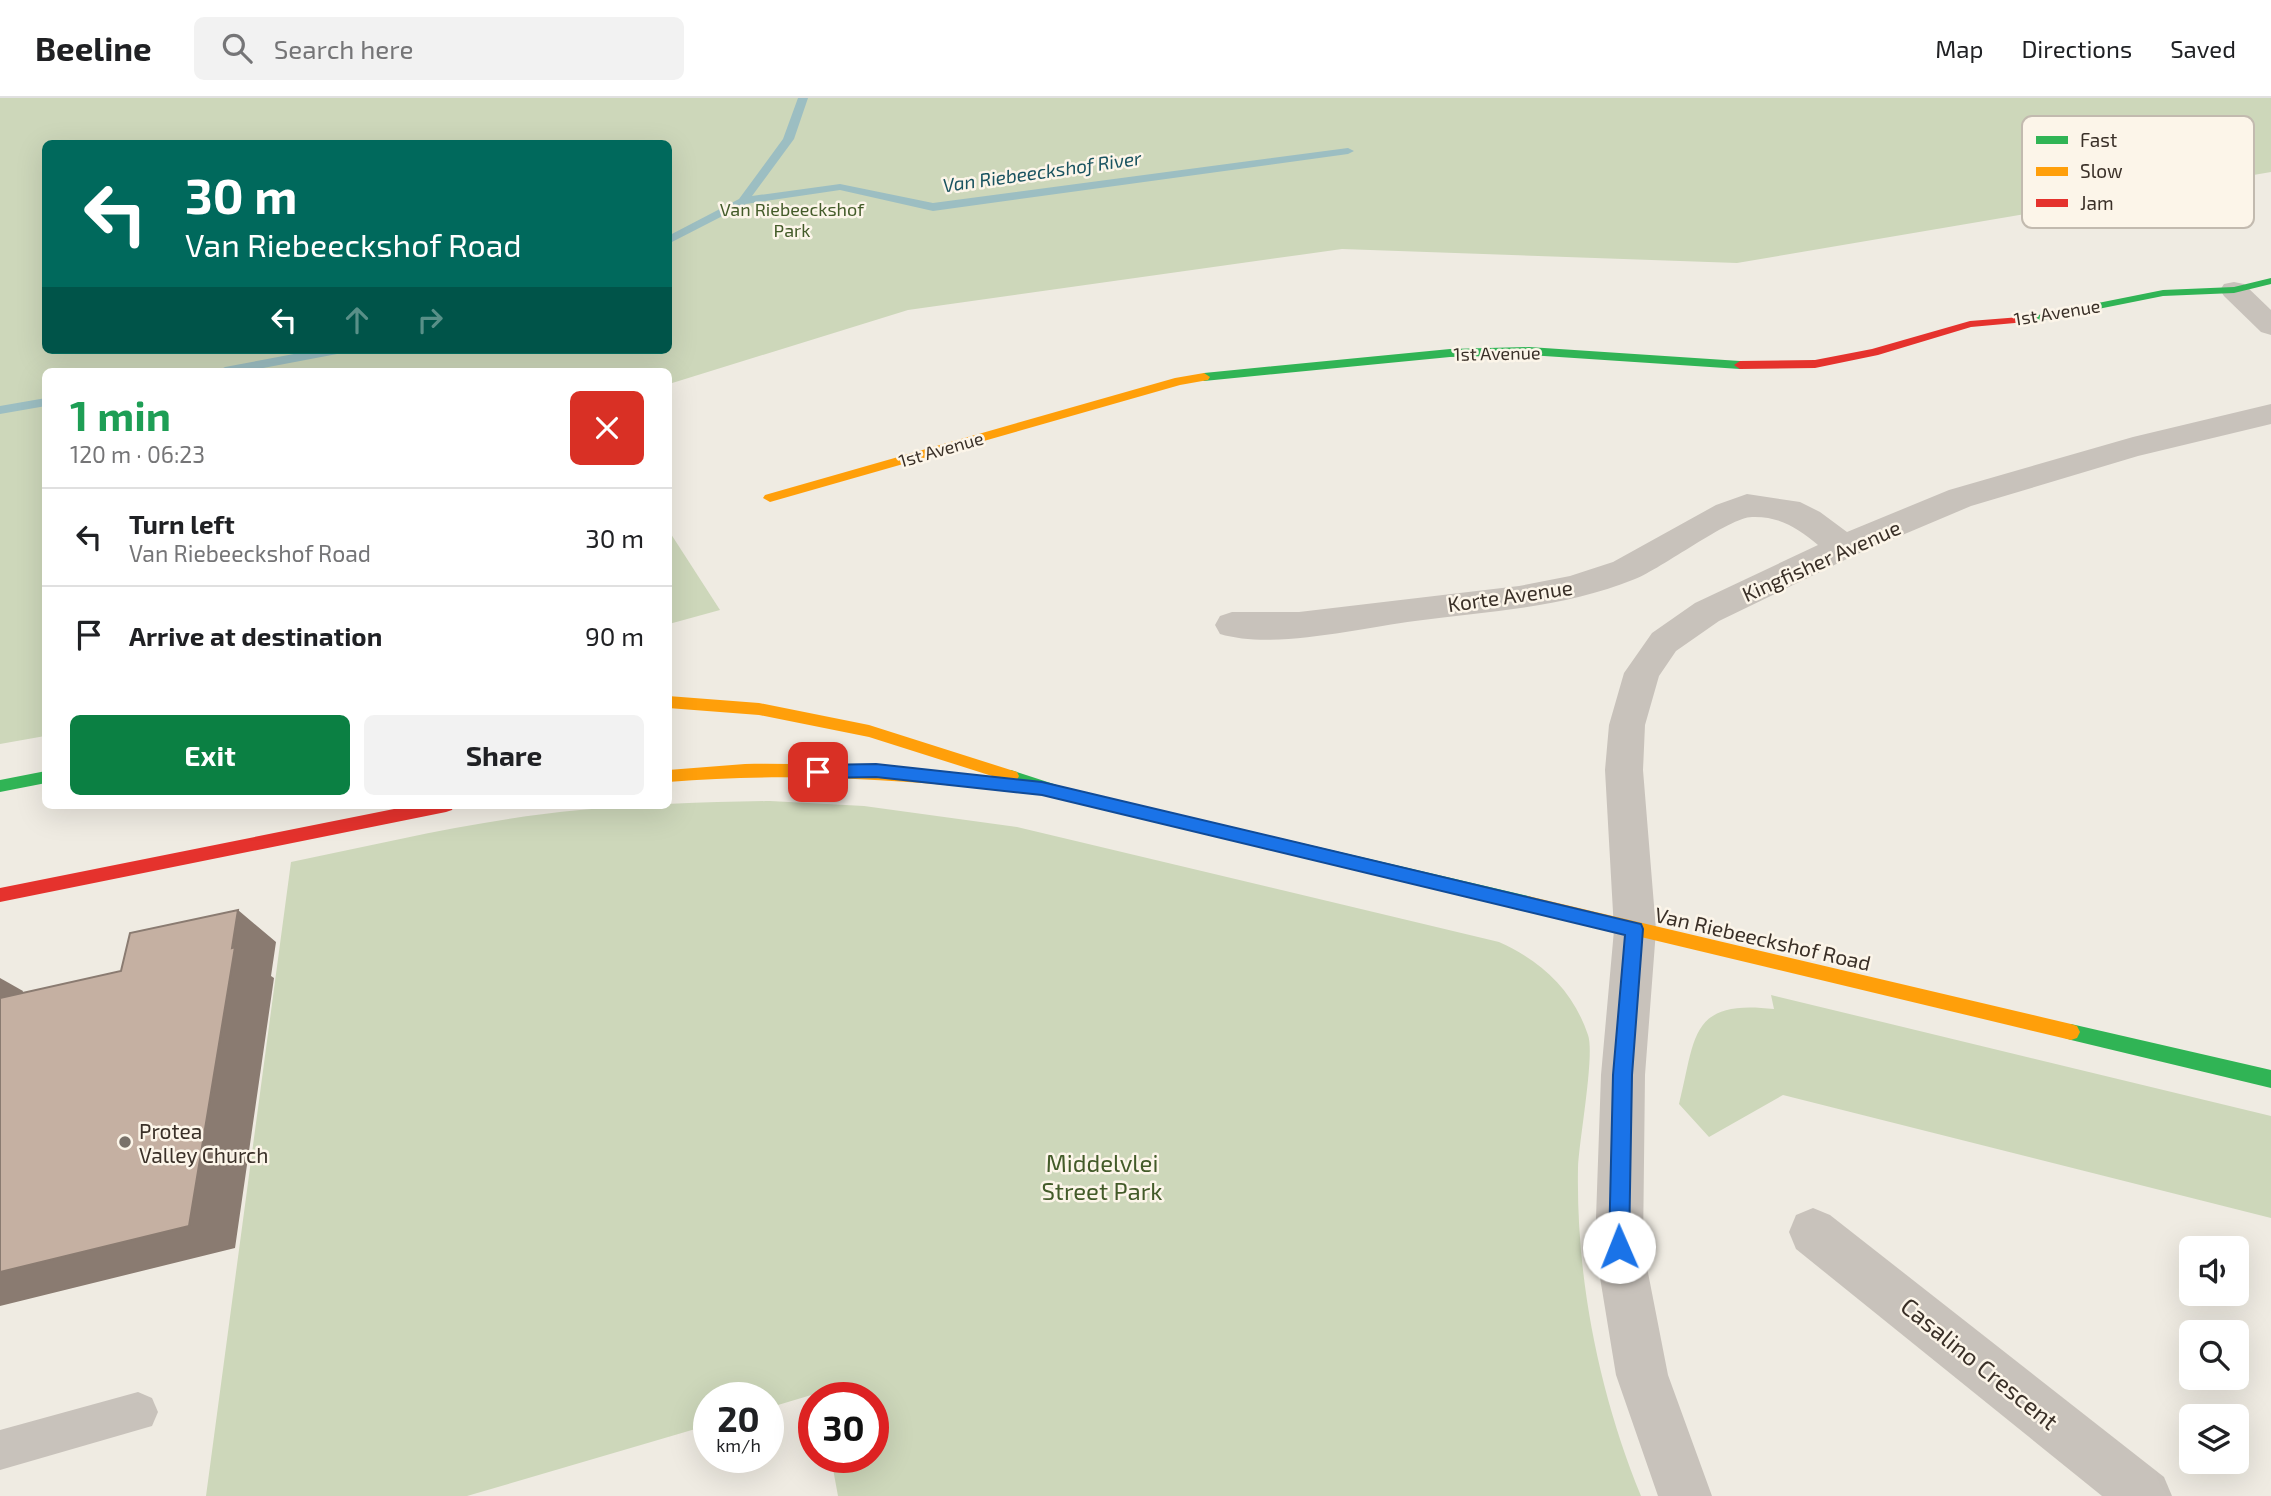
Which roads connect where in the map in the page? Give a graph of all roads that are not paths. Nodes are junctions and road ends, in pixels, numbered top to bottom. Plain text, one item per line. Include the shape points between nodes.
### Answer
1 (2271, 281) edge
2 (2234, 290) junction
3 (2271, 326) edge
4 (2271, 414) edge
5 (770, 498) dead end
6 (1843, 547) junction
7 (1232, 625) dead end
8 (672, 702) edge
9 (672, 776) edge
10 (42, 777) edge
11 (0, 786) edge
12 (1042, 788) junction
13 (426, 809) edge
14 (0, 895) edge
15 (1634, 929) junction
16 (2271, 1079) edge
17 (1813, 1232) dead end
18 (138, 1412) dead end
19 (0, 1450) edge
20 (1685, 1496) edge
21 (2145, 1496) edge

1 - 2 street, 1st Avenue
2 - 3 street
2 - 5 street, 1st Avenue via 2163,293 2046,318 1970,324 1815,364 1709,365 1529,351 1450,353 1230,373 1179,381
4 - 6 street, Kingfisher Avenue via 2133,447 1961,499
6 - 7 street, Korte Avenue via 1789,510 1747,505 1625,570 1573,588 1299,625
6 - 15 street, Kingfisher Avenue via 1686,625 1664,642 1642,673 1627,725 1624,770
8 - 12 street, Van Riebeeckshof Road via 759,709 869,731
9 - 12 street, Van Riebeeckshof Road via 876,771
10 - 11 street
12 - 15 street, Van Riebeeckshof Road
13 - 14 street
15 - 16 street, Van Riebeeckshof Road
15 - 20 street, Kingfisher Avenue via 1623,1075 1619,1247 1642,1375
17 - 21 street, Casalino Crescent
18 - 19 lane

